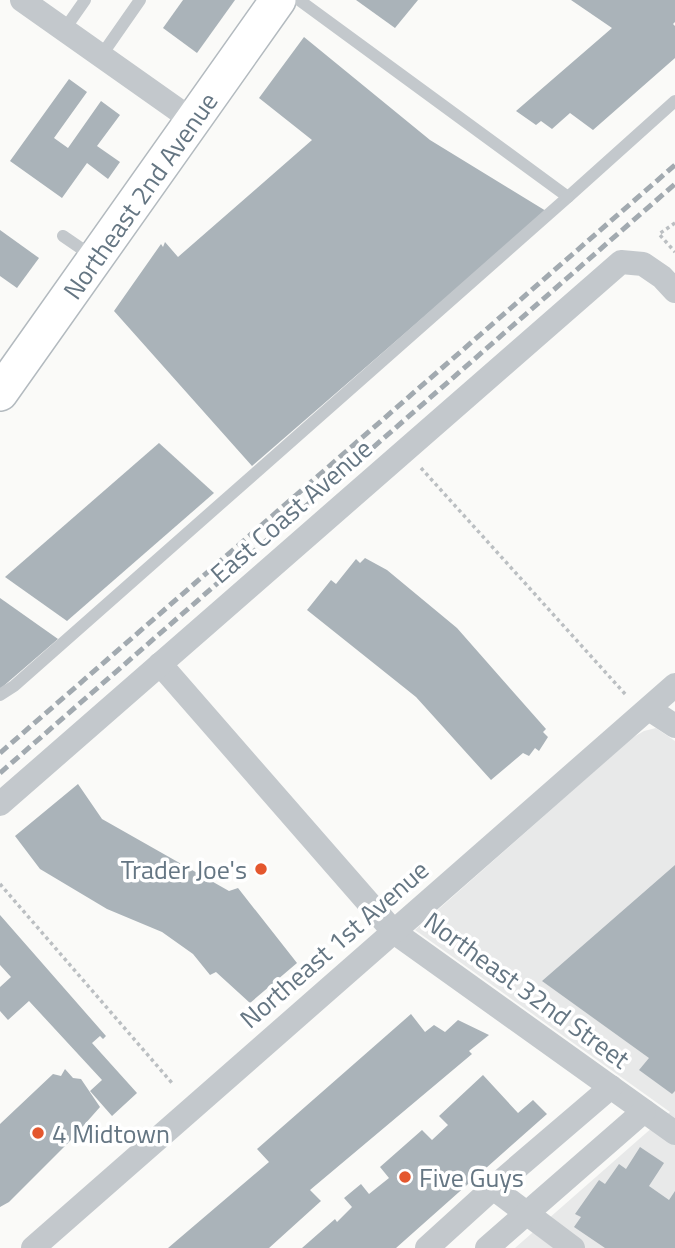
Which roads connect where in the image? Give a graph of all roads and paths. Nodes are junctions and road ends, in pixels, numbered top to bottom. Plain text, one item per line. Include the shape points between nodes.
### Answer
1 (22, 0) edge
2 (85, 0) edge
3 (140, 0) edge
4 (278, 0) edge
5 (299, 0) edge
6 (64, 30) junction
7 (101, 56) junction
8 (675, 102) edge
9 (192, 120) junction
10 (568, 197) junction
11 (675, 223) edge
12 (64, 236) dead end
13 (675, 252) edge
14 (96, 258) junction
15 (675, 291) edge
16 (0, 393) edge
17 (419, 466) dead end
18 (159, 664) junction
19 (675, 685) edge
20 (0, 695) edge
21 (626, 695) dead end
22 (649, 709) junction
23 (675, 726) edge
24 (0, 804) edge
25 (0, 884) edge
26 (394, 932) junction
27 (172, 1083) dead end
28 (611, 1087) junction
29 (644, 1111) junction
30 (675, 1133) edge
31 (493, 1188) junction
32 (527, 1214) junction
33 (33, 1248) edge
34 (427, 1248) edge
35 (487, 1248) edge
36 (573, 1248) edge

1 - 6 street
2 - 6 lane
3 - 7 lane
4 - 9 main road, Northeast 2nd Avenue
5 - 10 lane
6 - 7 street
7 - 9 street
8 - 10 lane
9 - 14 main road, Northeast 2nd Avenue
10 - 20 lane
11 - 13 path via 659,234
12 - 14 lane
14 - 16 main road, Northeast 2nd Avenue
15 - 18 street, East Coast Avenue via 643,264 621,262
17 - 21 path
18 - 24 street, East Coast Avenue
18 - 26 street, Northeast 32nd Street
19 - 22 street, Northeast 1st Avenue
22 - 23 street
22 - 26 street, Northeast 1st Avenue
25 - 27 path
26 - 28 street, Northeast 32nd Street
26 - 33 street, Northeast 1st Avenue
28 - 29 street, Northeast 32nd Street
28 - 31 street
29 - 30 street, Northeast 32nd Street
29 - 32 street
31 - 32 street
31 - 34 street
32 - 35 street
32 - 36 street

